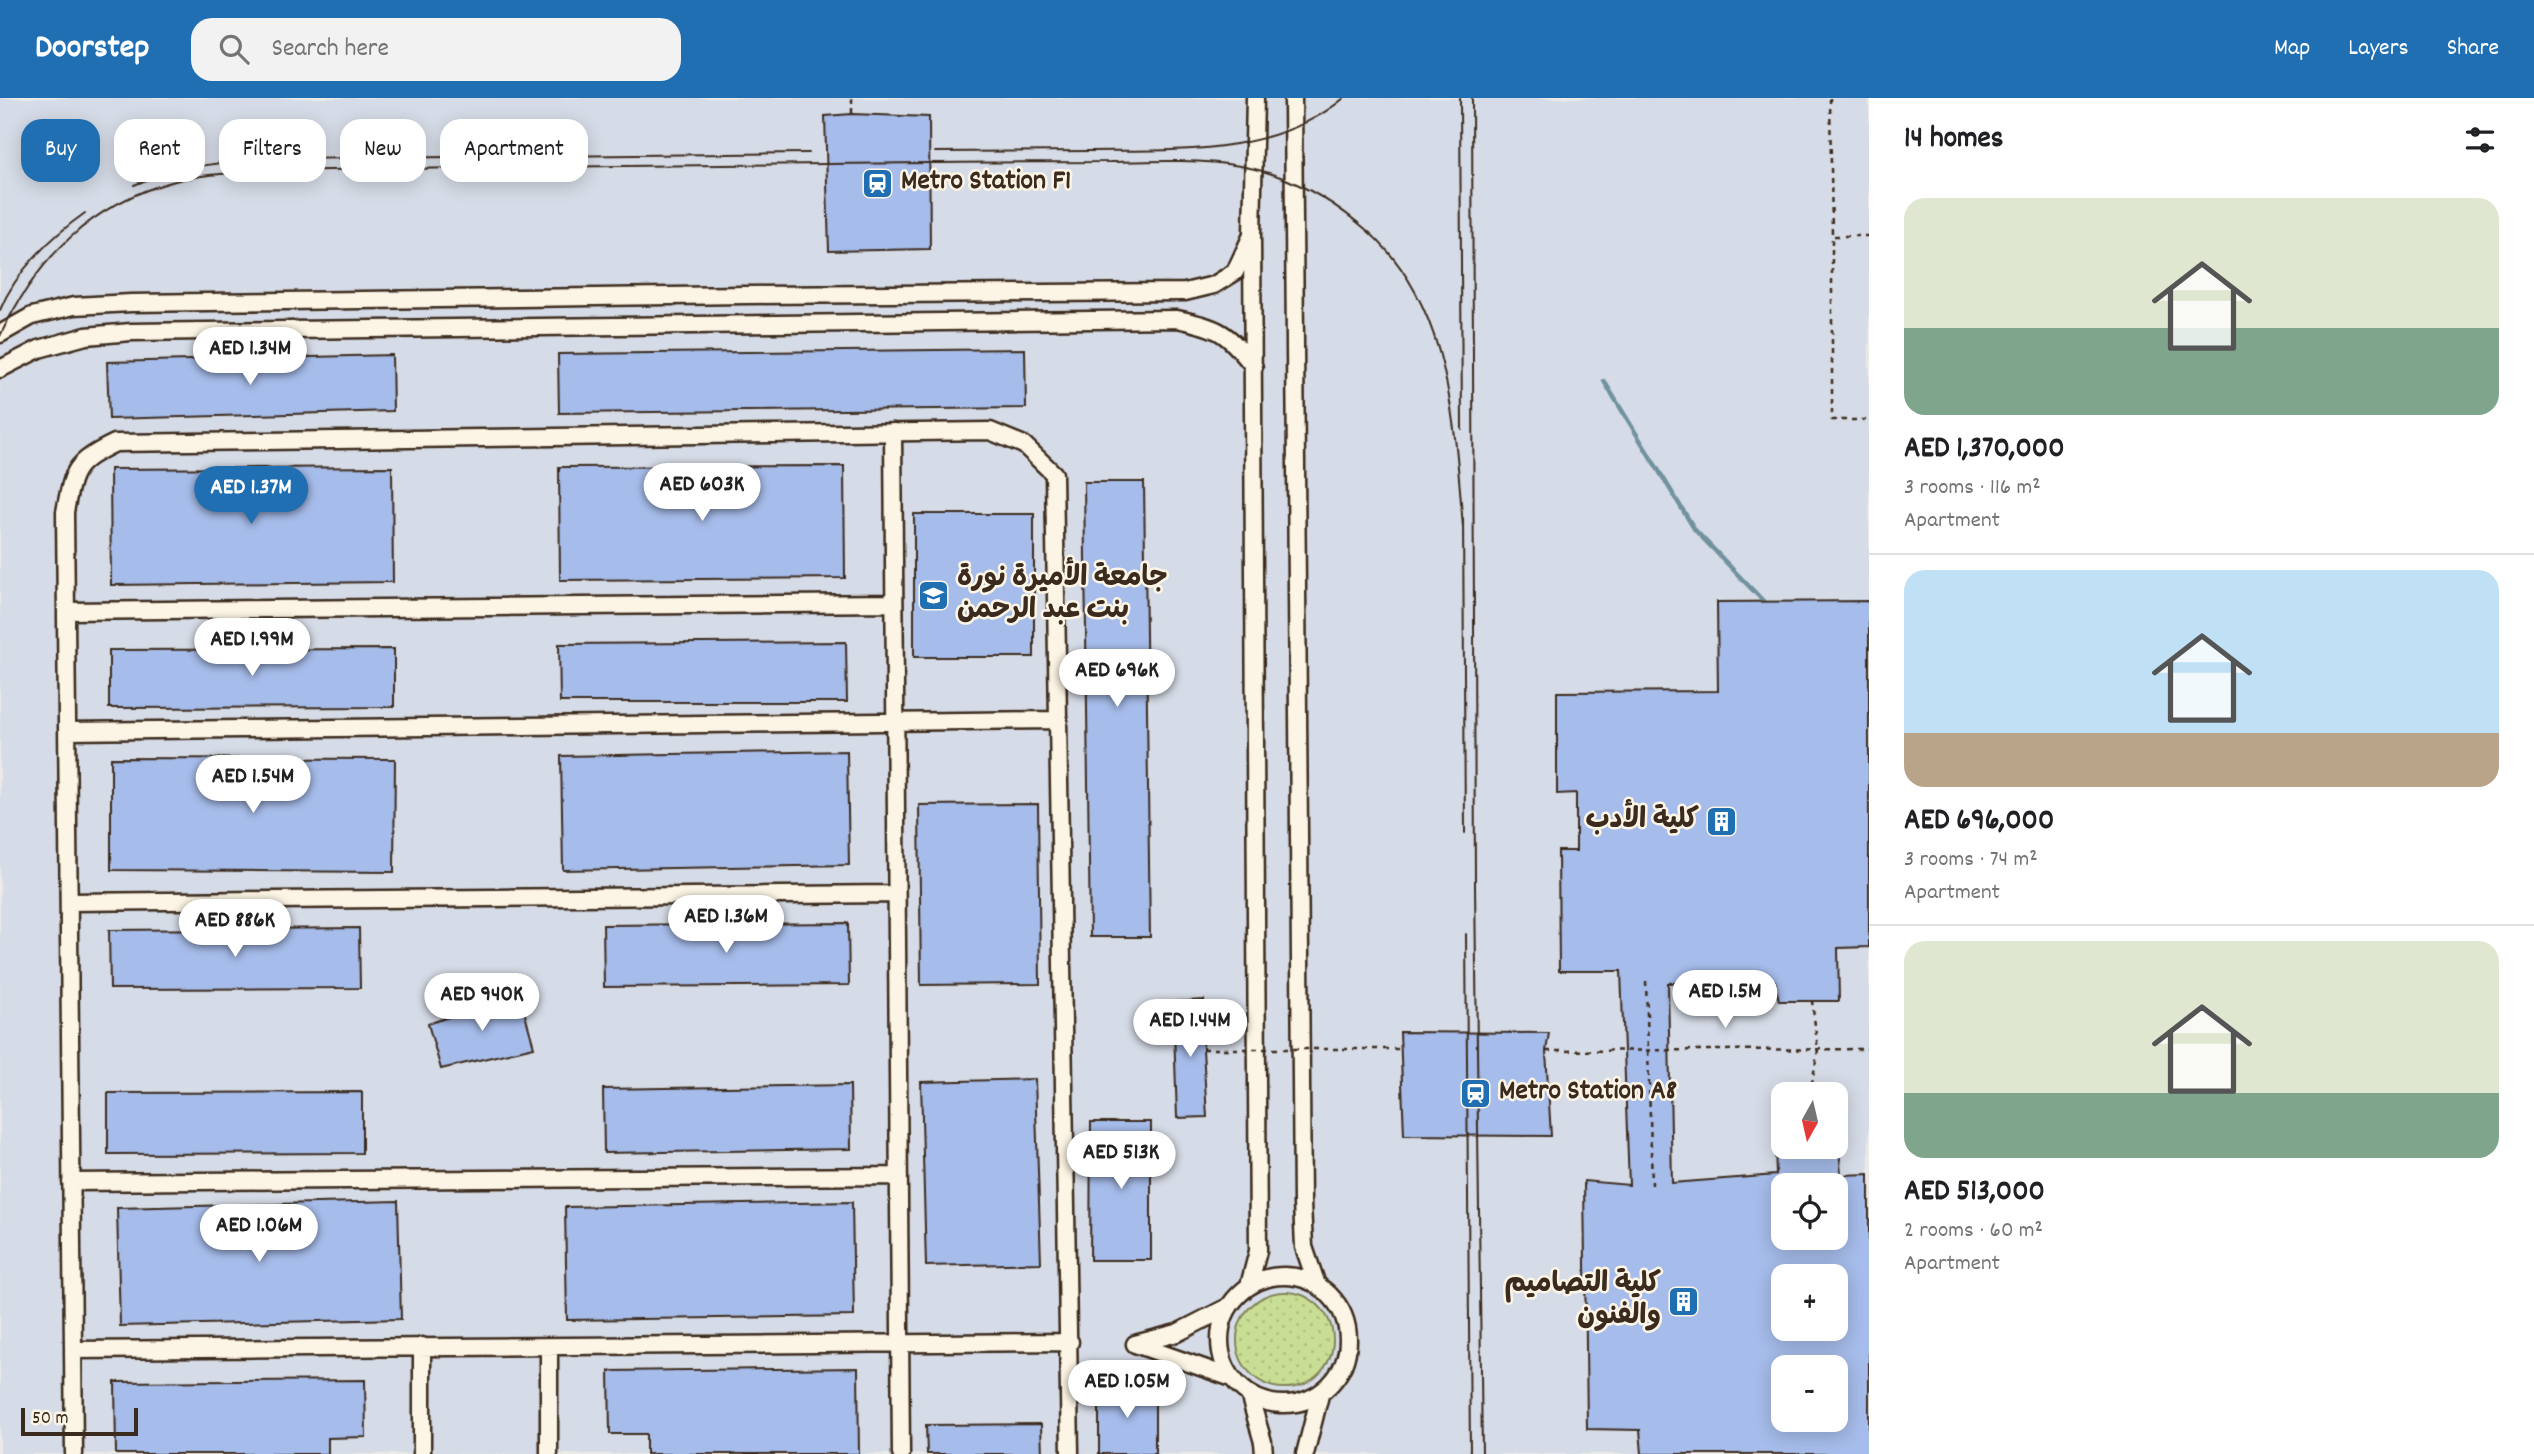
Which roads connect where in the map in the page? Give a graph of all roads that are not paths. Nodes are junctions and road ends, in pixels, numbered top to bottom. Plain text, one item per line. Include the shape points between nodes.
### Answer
1 (1255, 98) edge
2 (1293, 98) edge
3 (1252, 235) junction
4 (0, 334) edge
5 (1254, 367) junction
6 (0, 369) edge
7 (893, 432) junction
8 (894, 603) junction
9 (66, 611) junction
10 (1059, 720) junction
11 (895, 722) junction
12 (67, 731) junction
13 (896, 894) junction
14 (69, 902) junction
15 (899, 1176) junction
16 (71, 1182) junction
17 (1317, 1284) junction
18 (1249, 1286) junction
19 (1228, 1307) junction
20 (1070, 1342) junction
21 (900, 1345) junction
22 (422, 1346) junction
23 (549, 1347) junction
24 (73, 1349) junction
25 (1232, 1378) junction
26 (1249, 1394) junction
27 (1320, 1395) junction
28 (74, 1454) edge
29 (422, 1454) edge
30 (549, 1454) edge
31 (901, 1454) edge
32 (1070, 1454) edge
33 (1264, 1454) edge
34 (1305, 1454) edge

1 - 3 street
2 - 17 street via 1302,1203 1304,1247
3 - 4 street via 1236,272 1214,285 1185,292 120,304 74,306 32,316
3 - 5 street
5 - 6 street via 1235,341 1210,326 1177,319 131,332 86,336 39,349
5 - 18 street via 1258,1251
7 - 8 street
7 - 9 street via 115,443 87,457 71,478 65,512
7 - 10 street via 990,431 1024,445 1054,474
8 - 9 street
8 - 11 street
9 - 12 street
10 - 11 street
10 - 20 street
11 - 12 street
11 - 13 street
12 - 14 street
13 - 14 street
13 - 15 street
14 - 16 street
15 - 16 street
15 - 21 street
16 - 24 street
17 - 18 street via 1283,1276
17 - 27 street via 1332,1296 1349,1330 1344,1367
18 - 19 street
19 - 25 street via 1219,1343
19 - 25 street via 1177,1333 1135,1344
20 - 21 street
20 - 32 street
21 - 23 street
21 - 31 street
22 - 23 street
22 - 24 street
22 - 29 street
23 - 30 street
24 - 28 street
25 - 26 street
26 - 27 street via 1284,1405
26 - 33 street
27 - 34 street

